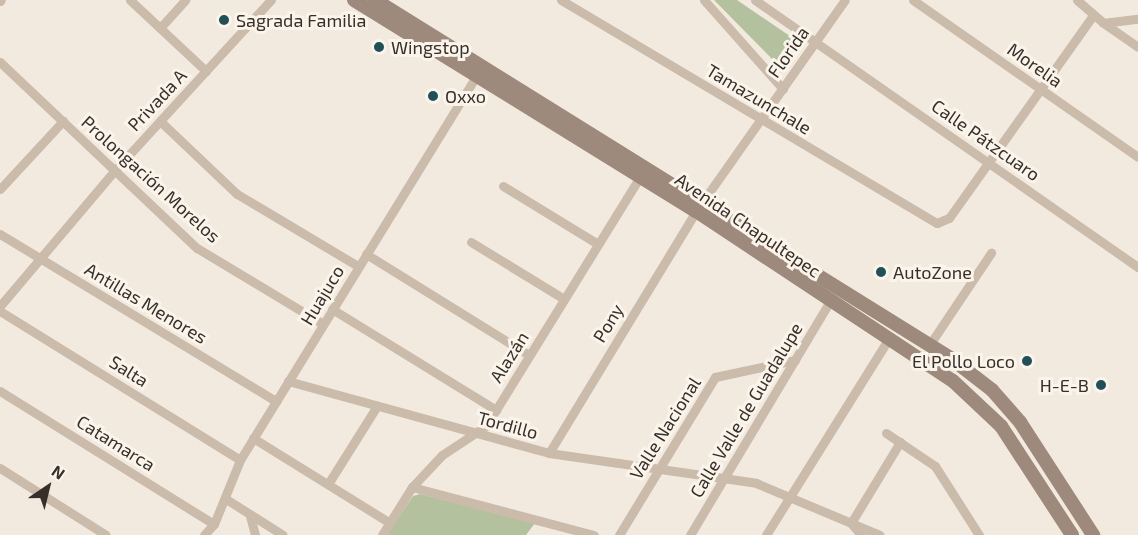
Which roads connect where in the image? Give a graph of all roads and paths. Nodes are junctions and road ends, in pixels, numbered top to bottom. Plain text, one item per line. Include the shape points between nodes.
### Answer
1 (130, 0) edge
2 (185, 0) edge
3 (271, 0) edge
4 (354, 0) edge
5 (375, 0) edge
6 (561, 0) edge
7 (704, 0) edge
8 (755, 0) edge
9 (845, 0) edge
10 (912, 0) edge
11 (1069, 0) edge
12 (1077, 0) edge
13 (1088, 14) junction
14 (1138, 19) edge
15 (1103, 22) junction
16 (160, 28) junction
17 (815, 43) junction
18 (1138, 47) edge
19 (0, 62) edge
20 (479, 70) junction
21 (206, 71) junction
22 (783, 89) junction
23 (1041, 89) junction
24 (762, 119) junction
25 (63, 121) junction
26 (160, 121) junction
27 (1138, 157) edge
28 (989, 162) junction
29 (115, 170) junction
30 (643, 171) junction
31 (503, 186) dead end
32 (0, 189) edge
33 (699, 206) junction
34 (0, 234) edge
35 (471, 242) dead end
36 (598, 244) junction
37 (991, 253) dead end
38 (366, 254) junction
39 (38, 257) junction
40 (358, 266) junction
41 (1138, 267) edge
42 (564, 299) junction
43 (830, 301) junction
44 (0, 306) edge
45 (332, 309) junction
46 (0, 311) edge
47 (323, 324) junction
48 (889, 338) junction
49 (936, 348) junction
50 (529, 356) junction
51 (795, 360) junction
52 (936, 369) junction
53 (288, 381) junction
54 (0, 390) edge
55 (276, 401) junction
56 (377, 406) junction
57 (496, 410) junction
58 (886, 433) dead end
59 (476, 434) junction
60 (253, 438) junction
61 (900, 442) junction
62 (1018, 449) junction
63 (549, 453) junction
64 (240, 460) junction
65 (0, 468) edge
66 (658, 470) junction
67 (1054, 470) junction
68 (725, 478) junction
69 (328, 484) junction
70 (412, 487) junction
71 (789, 496) junction
72 (226, 499) junction
73 (250, 516) junction
74 (390, 523) junction
75 (851, 523) junction
76 (214, 524) junction
77 (769, 533) edge
78 (106, 535) edge
79 (204, 535) edge
80 (255, 535) edge
81 (282, 535) edge
82 (382, 535) edge
83 (594, 535) edge
84 (619, 535) edge
85 (690, 535) edge
86 (861, 535) edge
87 (880, 535) edge
88 (979, 535) edge
89 (1072, 535) edge
90 (1093, 535) edge

1 - 16 street
2 - 16 street
3 - 21 street, Privada A
4 - 20 main road
5 - 20 main road
6 - 24 street, Tamazunchale
7 - 22 street
8 - 17 street, Calle Pátzcuaro
9 - 17 street, Florida
10 - 23 street, Morelia
11 - 13 street
12 - 13 street
13 - 15 street
13 - 23 street
14 - 15 street
15 - 18 street
16 - 21 street
17 - 22 street, Florida
17 - 28 street, Calle Pátzcuaro
19 - 25 street, Prolongación Morelos
20 - 30 main road
20 - 38 street, Huajuco
21 - 26 street, Privada A
22 - 24 street, Florida
23 - 27 street, Morelia
23 - 28 street
24 - 28 street, Tamazunchale via 941,224
24 - 33 street, Florida
25 - 29 street, Prolongación Morelos
25 - 32 street
26 - 29 street, Privada A
26 - 40 street via 237,194
28 - 41 street, Calle Pátzcuaro
29 - 39 street, Privada A
29 - 47 street, Prolongación Morelos via 197,248
30 - 33 main road
30 - 36 street, Alazán
31 - 36 street
33 - 43 main road, Avenida Chapultepec
33 - 49 main road, Avenida Chapultepec
33 - 63 street, Pony
34 - 39 street, Antillas Menores
35 - 42 street
36 - 42 street, Alazán
37 - 49 street
38 - 40 street, Huajuco
38 - 50 street
39 - 44 street, Privada A
39 - 55 street, Antillas Menores
40 - 45 street, Huajuco
42 - 50 street, Alazán
43 - 48 main road, Avenida Chapultepec
43 - 51 street, Calle Valle de Guadalupe
45 - 47 street, Huajuco
45 - 57 street
46 - 64 street, Salta
47 - 53 street, Huajuco
48 - 49 main road via 918,349
48 - 52 main road, Avenida Chapultepec
48 - 71 street
49 - 52 main road
49 - 67 main road, Avenida Chapultepec via 1000,398
50 - 57 street, Alazán
51 - 66 street, Valle Nacional via 718,375
51 - 68 street, Calle Valle de Guadalupe
52 - 62 main road, Avenida Chapultepec via 984,408
53 - 55 street, Huajuco
53 - 56 street, Tordillo
54 - 76 street, Catamarca
55 - 60 street, Huajuco
56 - 59 street, Tordillo
56 - 69 street
57 - 59 street, Alazán
58 - 61 street
59 - 63 street, Tordillo
59 - 70 street, Alazán via 442,454
60 - 64 street, Huajuco
60 - 69 street
61 - 75 street
61 - 88 street via 935,466
62 - 67 main road via 1047,472
62 - 89 main road, Avenida Chapultepec
63 - 66 street, Tordillo
64 - 72 street, Huajuco
65 - 78 street
66 - 68 street, Tordillo
66 - 84 street, Valle Nacional
67 - 90 main road, Avenida Chapultepec
68 - 71 street, Tordillo
68 - 85 street, Calle Valle de Guadalupe
69 - 74 street
70 - 74 street, Alazán
70 - 83 street
71 - 75 street, Tordillo
71 - 77 street
72 - 73 street
72 - 76 street, Huajuco
73 - 80 street
73 - 81 street
74 - 82 street, Alazán
75 - 86 street
75 - 87 street, Tordillo
76 - 79 street, Huajuco

